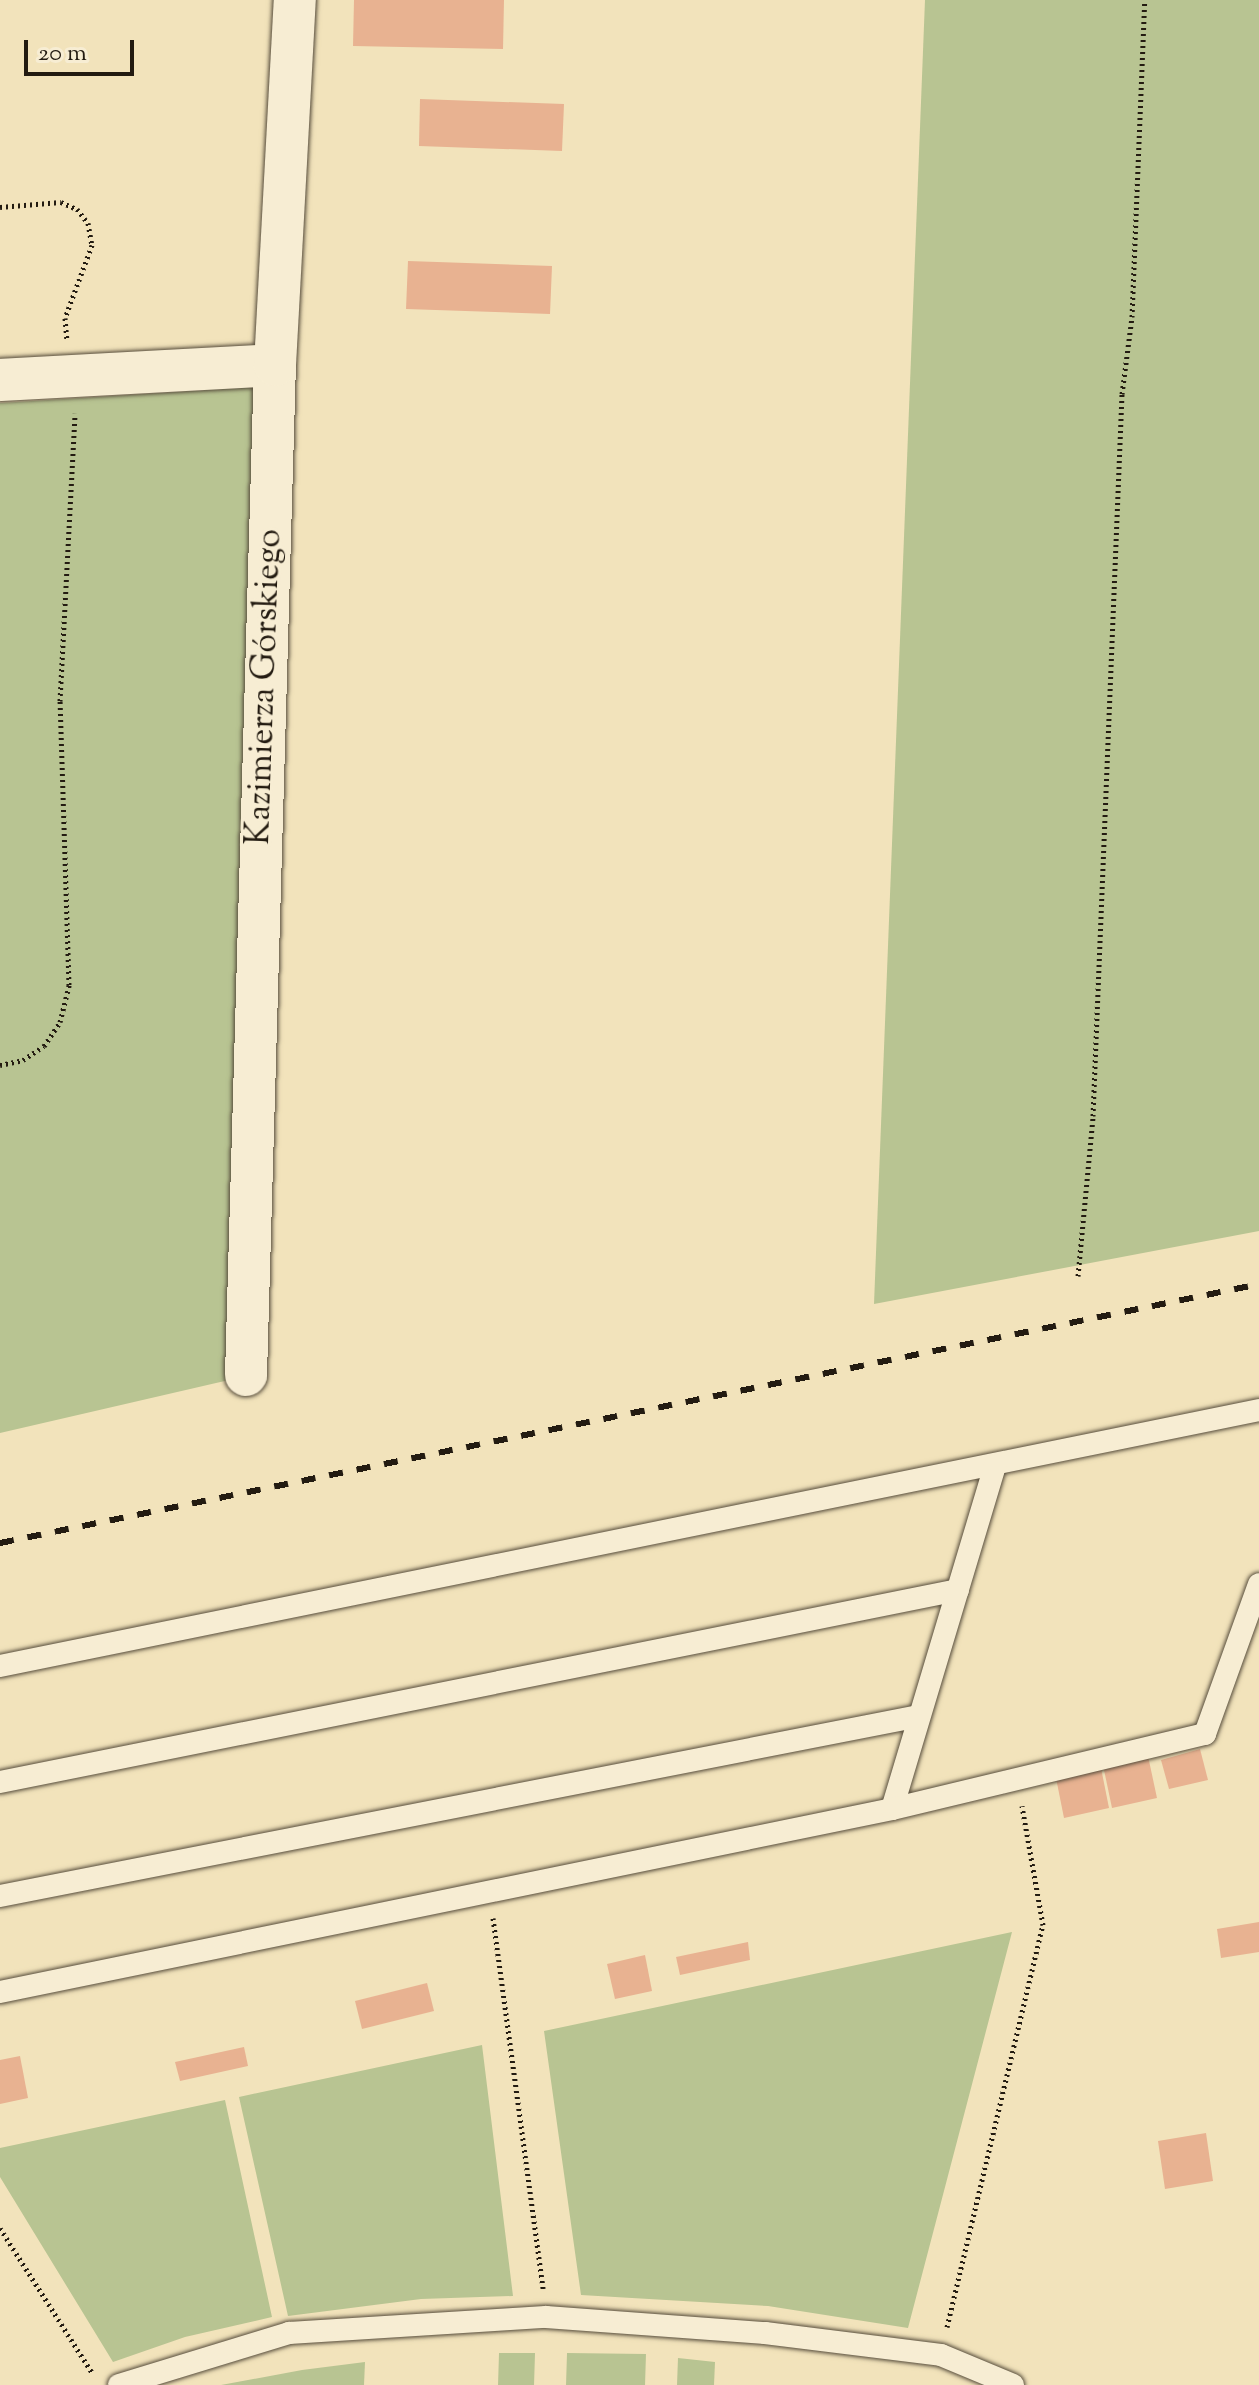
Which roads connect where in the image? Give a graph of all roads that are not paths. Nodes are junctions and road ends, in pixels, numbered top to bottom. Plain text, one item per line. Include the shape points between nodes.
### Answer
1 (295, 0) edge
2 (275, 365) junction
3 (0, 380) edge
4 (246, 1375) dead end
5 (1259, 1410) edge
6 (995, 1465) junction
7 (1259, 1584) edge
8 (958, 1590) junction
9 (0, 1666) edge
10 (919, 1716) junction
11 (0, 1782) edge
12 (892, 1809) junction
13 (0, 1896) edge
14 (0, 1992) edge
15 (119, 2385) edge
16 (1013, 2385) edge

1 - 2 street, Kazimierza Górskiego
2 - 3 street
2 - 4 street, Kazimierza Górskiego
5 - 6 lane
6 - 8 lane
6 - 9 lane
7 - 12 lane via 1205,1734
8 - 10 lane
8 - 11 lane
10 - 12 lane
10 - 13 lane
12 - 14 lane
15 - 16 lane via 289,2333 546,2317 765,2333 941,2355

